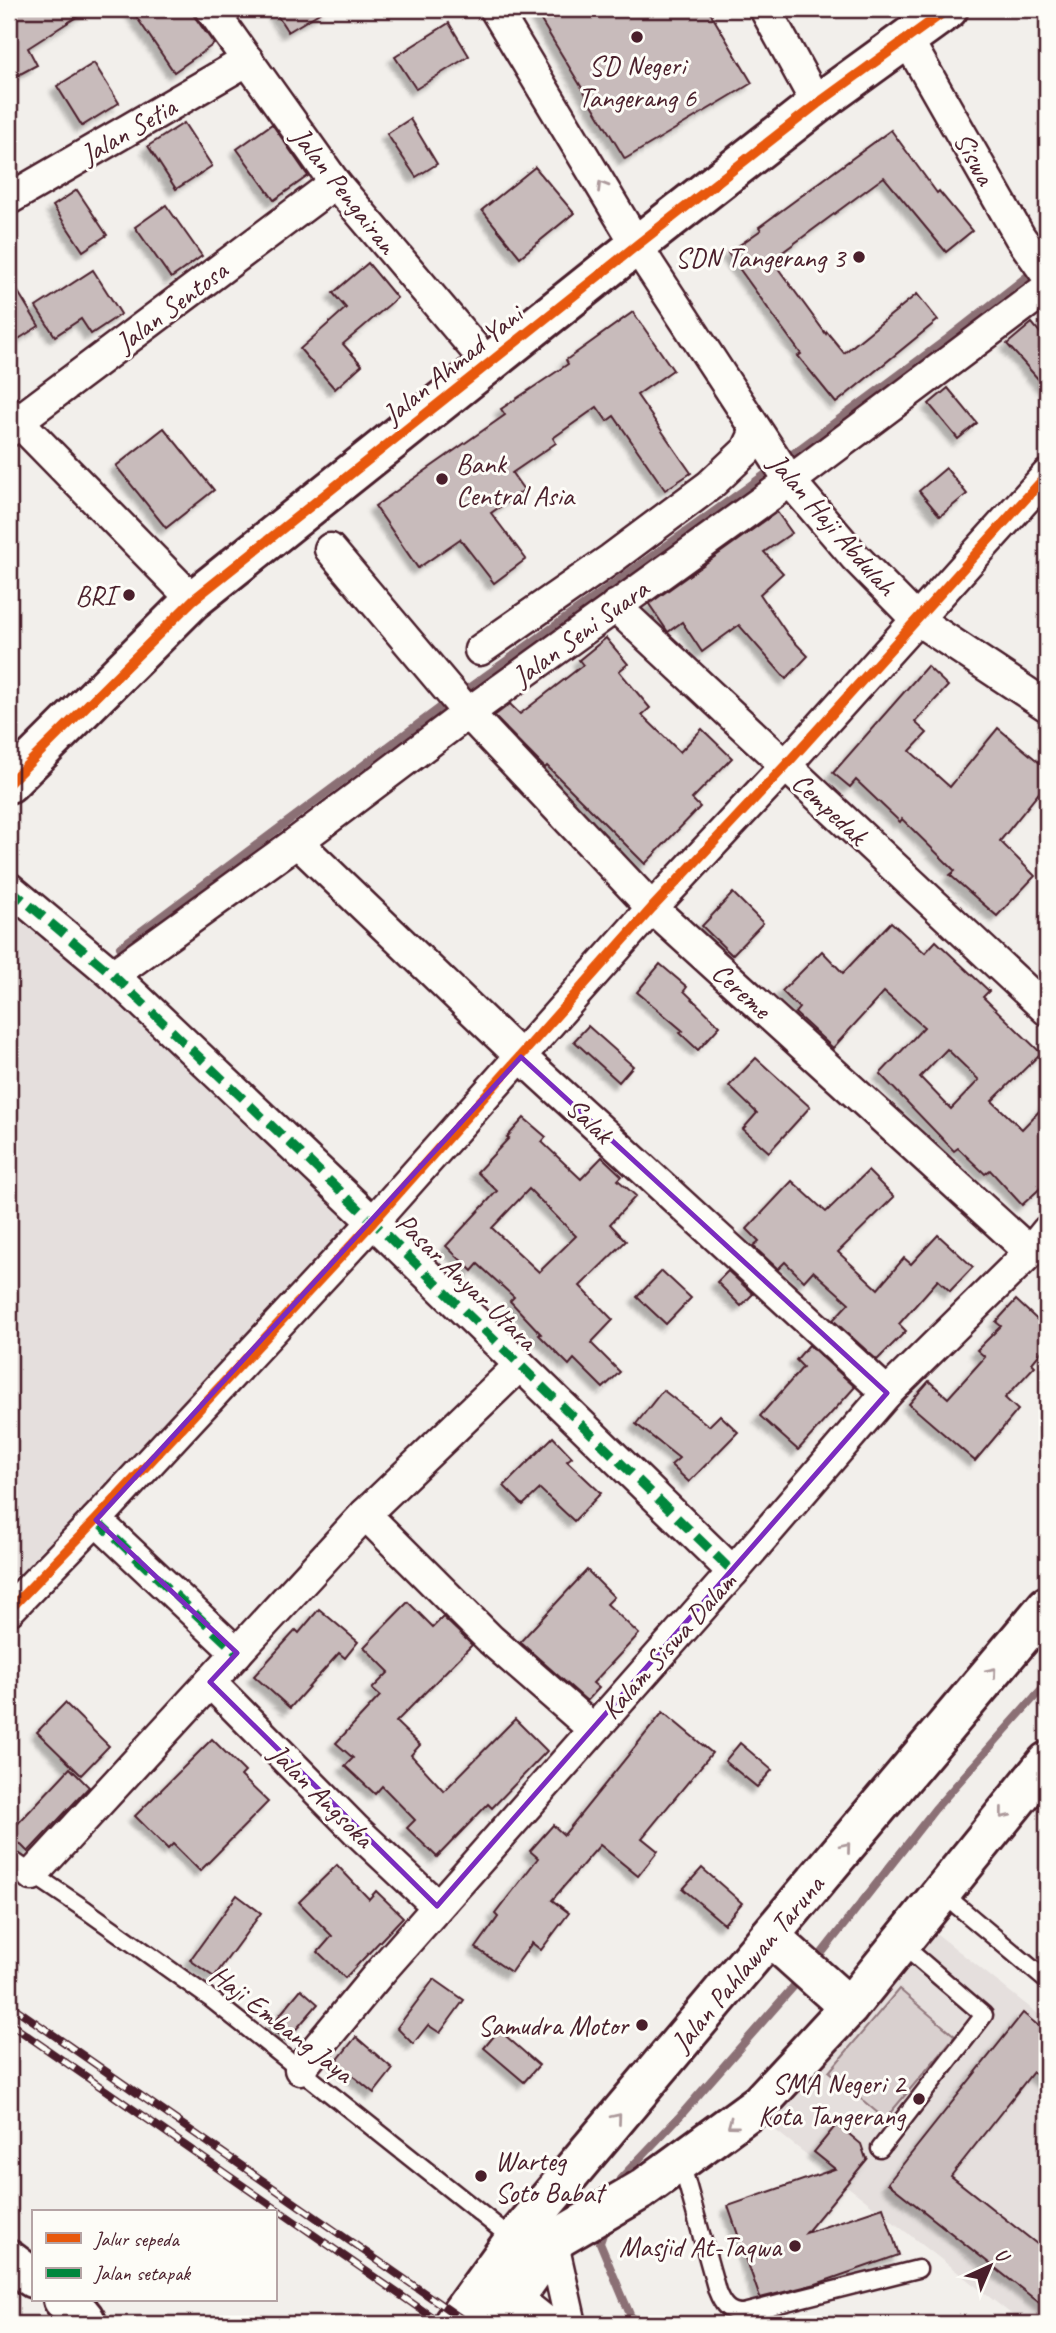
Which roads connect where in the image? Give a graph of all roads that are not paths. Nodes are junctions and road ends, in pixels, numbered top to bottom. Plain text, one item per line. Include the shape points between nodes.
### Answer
1 (211, 9) edge
2 (495, 9) edge
3 (765, 9) edge
4 (948, 9) edge
5 (907, 39) junction
6 (248, 60) junction
7 (817, 104) junction
8 (335, 183) junction
9 (9, 199) edge
10 (637, 245) junction
11 (1047, 274) edge
12 (1047, 288) edge
13 (488, 364) junction
14 (12, 421) edge
15 (757, 432) junction
16 (1047, 475) edge
17 (786, 476) junction
18 (330, 549) dead end
19 (193, 600) junction
20 (615, 606) junction
21 (916, 619) junction
22 (480, 650) dead end
23 (459, 703) junction
24 (1047, 706) edge
25 (785, 766) junction
26 (9, 783) edge
27 (297, 842) junction
28 (9, 888) edge
29 (652, 908) junction
30 (113, 975) junction
31 (1047, 1010) edge
32 (521, 1057) junction
33 (373, 1222) junction
34 (1039, 1242) edge
35 (520, 1365) junction
36 (887, 1393) junction
37 (365, 1514) junction
38 (96, 1520) junction
39 (733, 1572) junction
40 (9, 1610) edge
41 (1041, 1630) edge
42 (237, 1653) junction
43 (210, 1682) junction
44 (593, 1729) junction
45 (1047, 1762) edge
46 (21, 1867) edge
47 (942, 1893) junction
48 (437, 1906) junction
49 (776, 1941) junction
50 (900, 1943) junction
51 (1047, 1981) edge
52 (842, 2000) junction
53 (300, 2069) junction
54 (880, 2149) dead end
55 (681, 2162) junction
56 (560, 2238) junction
57 (514, 2240) junction
58 (9, 2260) edge
59 (918, 2269) dead end
60 (32, 2277) edge
61 (66, 2302) edge
62 (505, 2310) edge
63 (87, 2324) edge
64 (453, 2324) edge
65 (549, 2324) edge
66 (571, 2324) edge

1 - 6 street, Jalan Pengairan
10 -> 2 street, Jalan Haji Abdulah
3 - 7 street
4 - 5 main road, Jalan Ahmad Yani
5 - 7 main road, Jalan Ahmad Yani
5 - 11 street, Siswa via 1023,242
6 - 8 street, Jalan Pengairan
6 - 9 street, Jalan Setia
7 - 10 main road, Jalan Ahmad Yani
8 - 13 street, Jalan Pengairan
8 - 14 street, Jalan Sentosa
10 - 13 main road, Jalan Ahmad Yani
10 - 15 street, Jalan Haji Abdulah
12 - 17 street, Jalan Seni Suara
13 - 19 main road, Jalan Ahmad Yani
14 - 19 street
15 - 17 street, Jalan Haji Abdulah
15 - 22 street via 747,450 710,485
16 - 21 street
17 - 20 street, Jalan Seni Suara
17 - 21 street, Jalan Haji Abdulah
18 - 23 street, Cereme
19 - 26 main road, Jalan Ahmad Yani
20 - 23 street, Jalan Seni Suara
20 - 25 street, Cempedak
21 - 24 street, Jalan Haji Abdulah
21 - 25 street
23 - 27 street, Jalan Seni Suara
23 - 29 street, Cereme
25 - 29 street
25 - 31 street, Cempedak
27 - 30 street, Jalan Seni Suara
27 - 32 street, Salak
28 - 30 street, Pasar Anyar Utara
29 - 32 street
29 - 34 street, Cereme
30 - 33 street, Pasar Anyar Utara
32 - 33 street
32 - 36 street, Salak
33 - 35 street, Pasar Anyar Utara
33 - 38 street
34 - 36 street, Kalam Siswa Dalam
35 - 37 street
35 - 39 street, Pasar Anyar Utara
36 - 39 street, Kalam Siswa Dalam
37 - 42 street
37 - 44 street via 491,1640
38 - 40 street
38 - 42 street
39 - 44 street, Kalam Siswa Dalam
49 -> 41 main road, Jalan Pahlawan Taruna
42 - 43 street
43 - 46 street
43 - 48 street, Jalan Angsoka
44 - 48 street, Kalam Siswa Dalam
45 -> 47 main road
46 - 53 lane, Haji Embang Jaya via 211,1999
47 - 50 main road
47 - 51 lane
48 - 53 street, Kalam Siswa Dalam
49 - 52 main road
57 -> 49 main road, Jalan Pahlawan Taruna
50 - 52 main road
50 - 54 lane via 984,2015
52 -> 55 main road via 760,2102
53 - 57 lane, Haji Embang Jaya
55 - 56 main road
55 - 59 lane via 717,2291 730,2311 743,2313
56 - 62 main road
56 - 66 street
57 - 64 main road, Jalan Pahlawan Taruna
58 - 60 main road
61 - 63 main road
62 - 65 street

